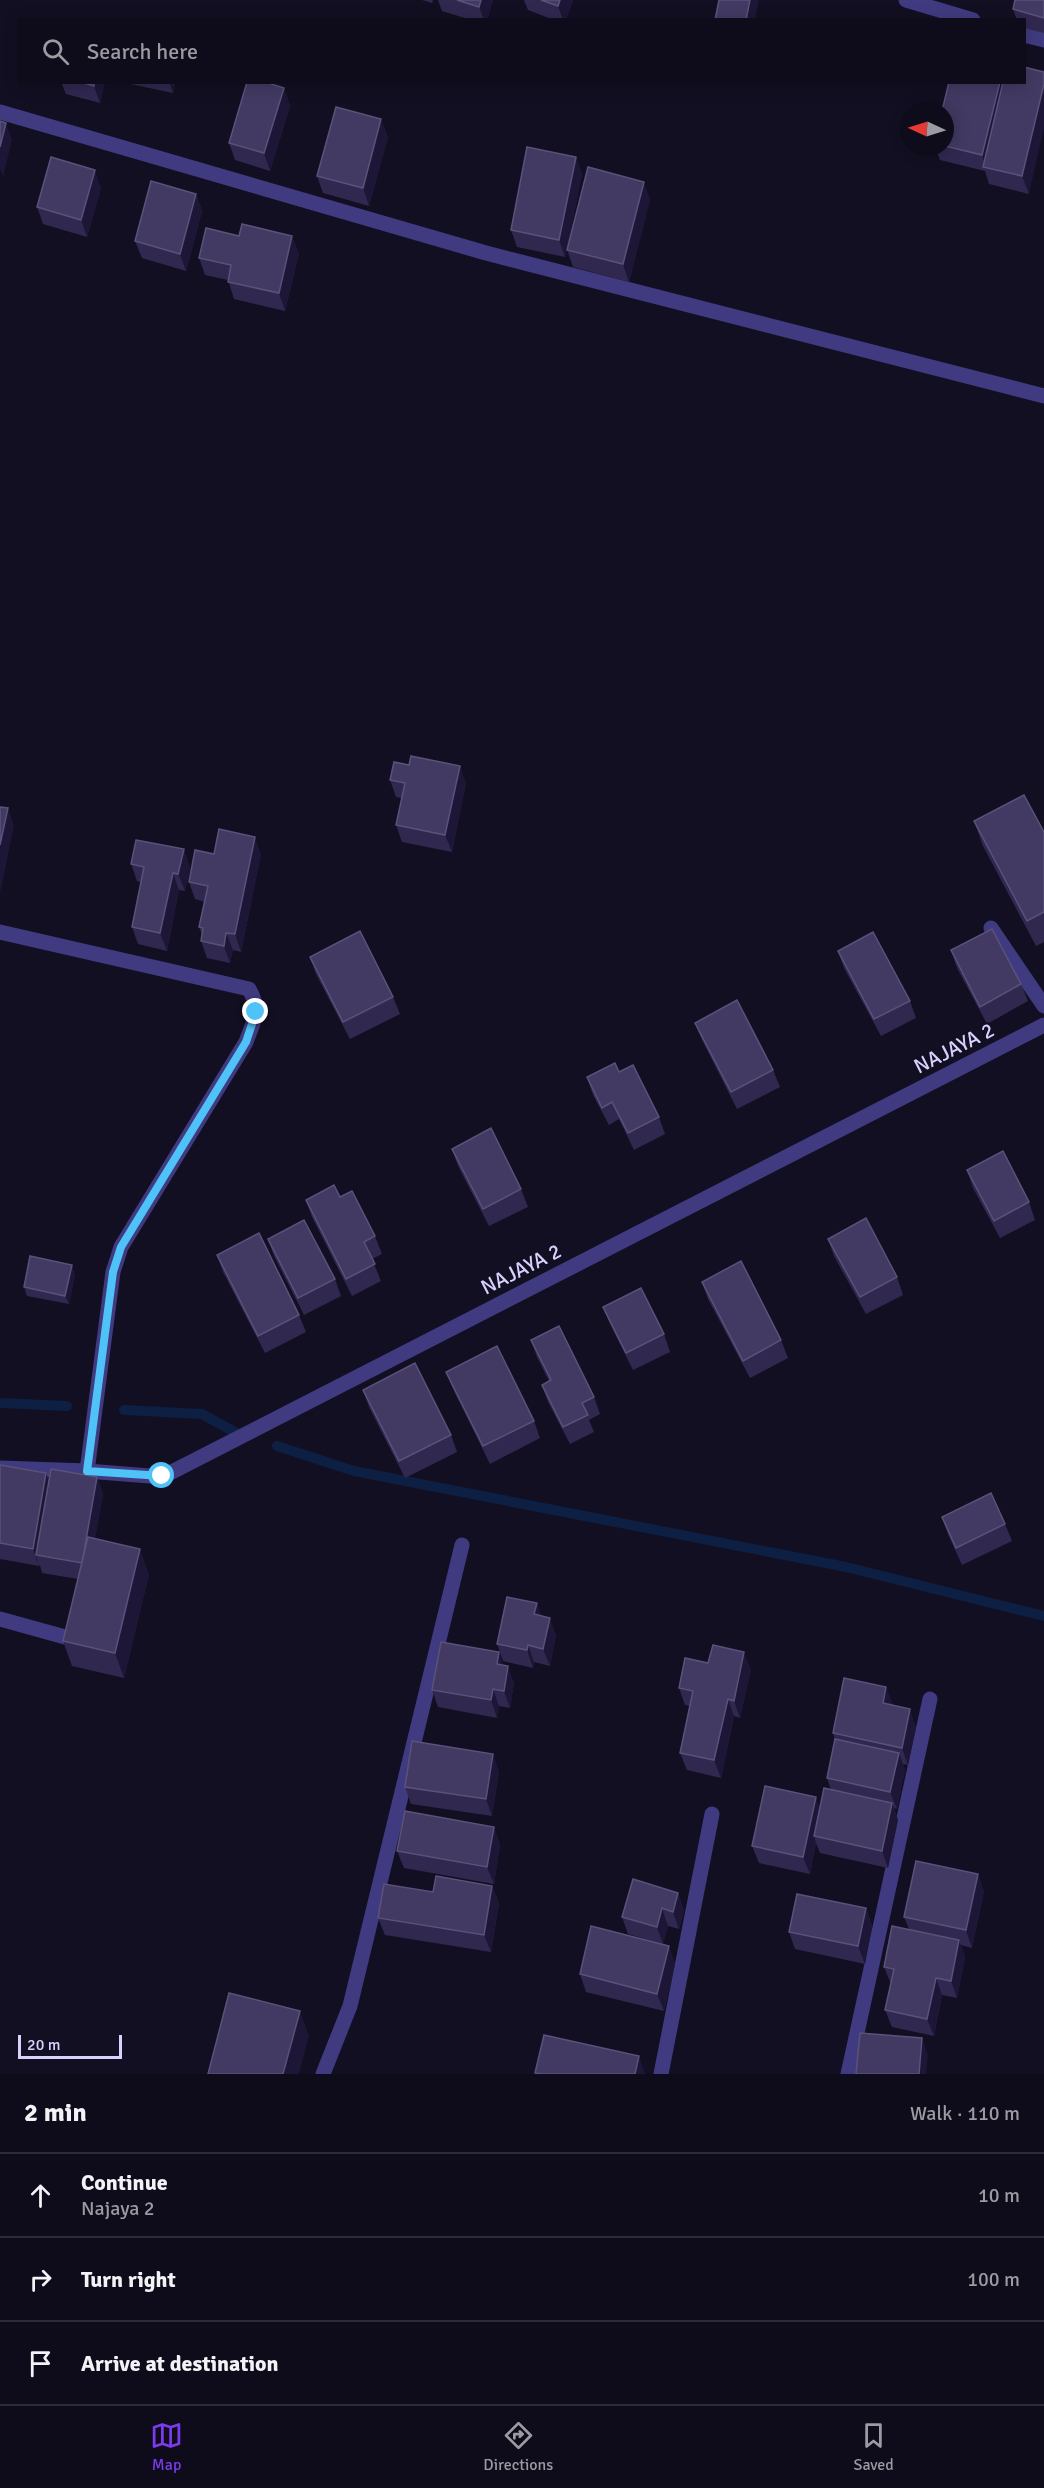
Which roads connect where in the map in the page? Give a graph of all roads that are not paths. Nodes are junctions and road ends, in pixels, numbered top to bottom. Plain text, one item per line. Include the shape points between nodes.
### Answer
1 (906, 0) edge
2 (966, 18) edge
3 (1026, 36) edge
4 (1044, 40) edge
5 (0, 112) edge
6 (1044, 396) edge
7 (991, 928) edge
8 (0, 932) edge
9 (1044, 1006) edge
10 (1044, 1025) edge
11 (0, 1468) edge
12 (87, 1471) junction
13 (462, 1545) dead end
14 (0, 1619) edge
15 (65, 1637) edge
16 (930, 1699) dead end
17 (712, 1814) dead end
18 (323, 2074) edge
19 (661, 2074) edge
20 (848, 2074) edge

1 - 2 street
3 - 4 street
5 - 6 street via 486,253
7 - 9 street
8 - 12 street via 249,988 256,1002 246,1042 121,1247 113,1272
10 - 12 street, NAJAYA 2 via 162,1476
11 - 12 street, NAJAYA 2
13 - 18 street via 350,2006
14 - 15 street
16 - 20 street
17 - 19 street

